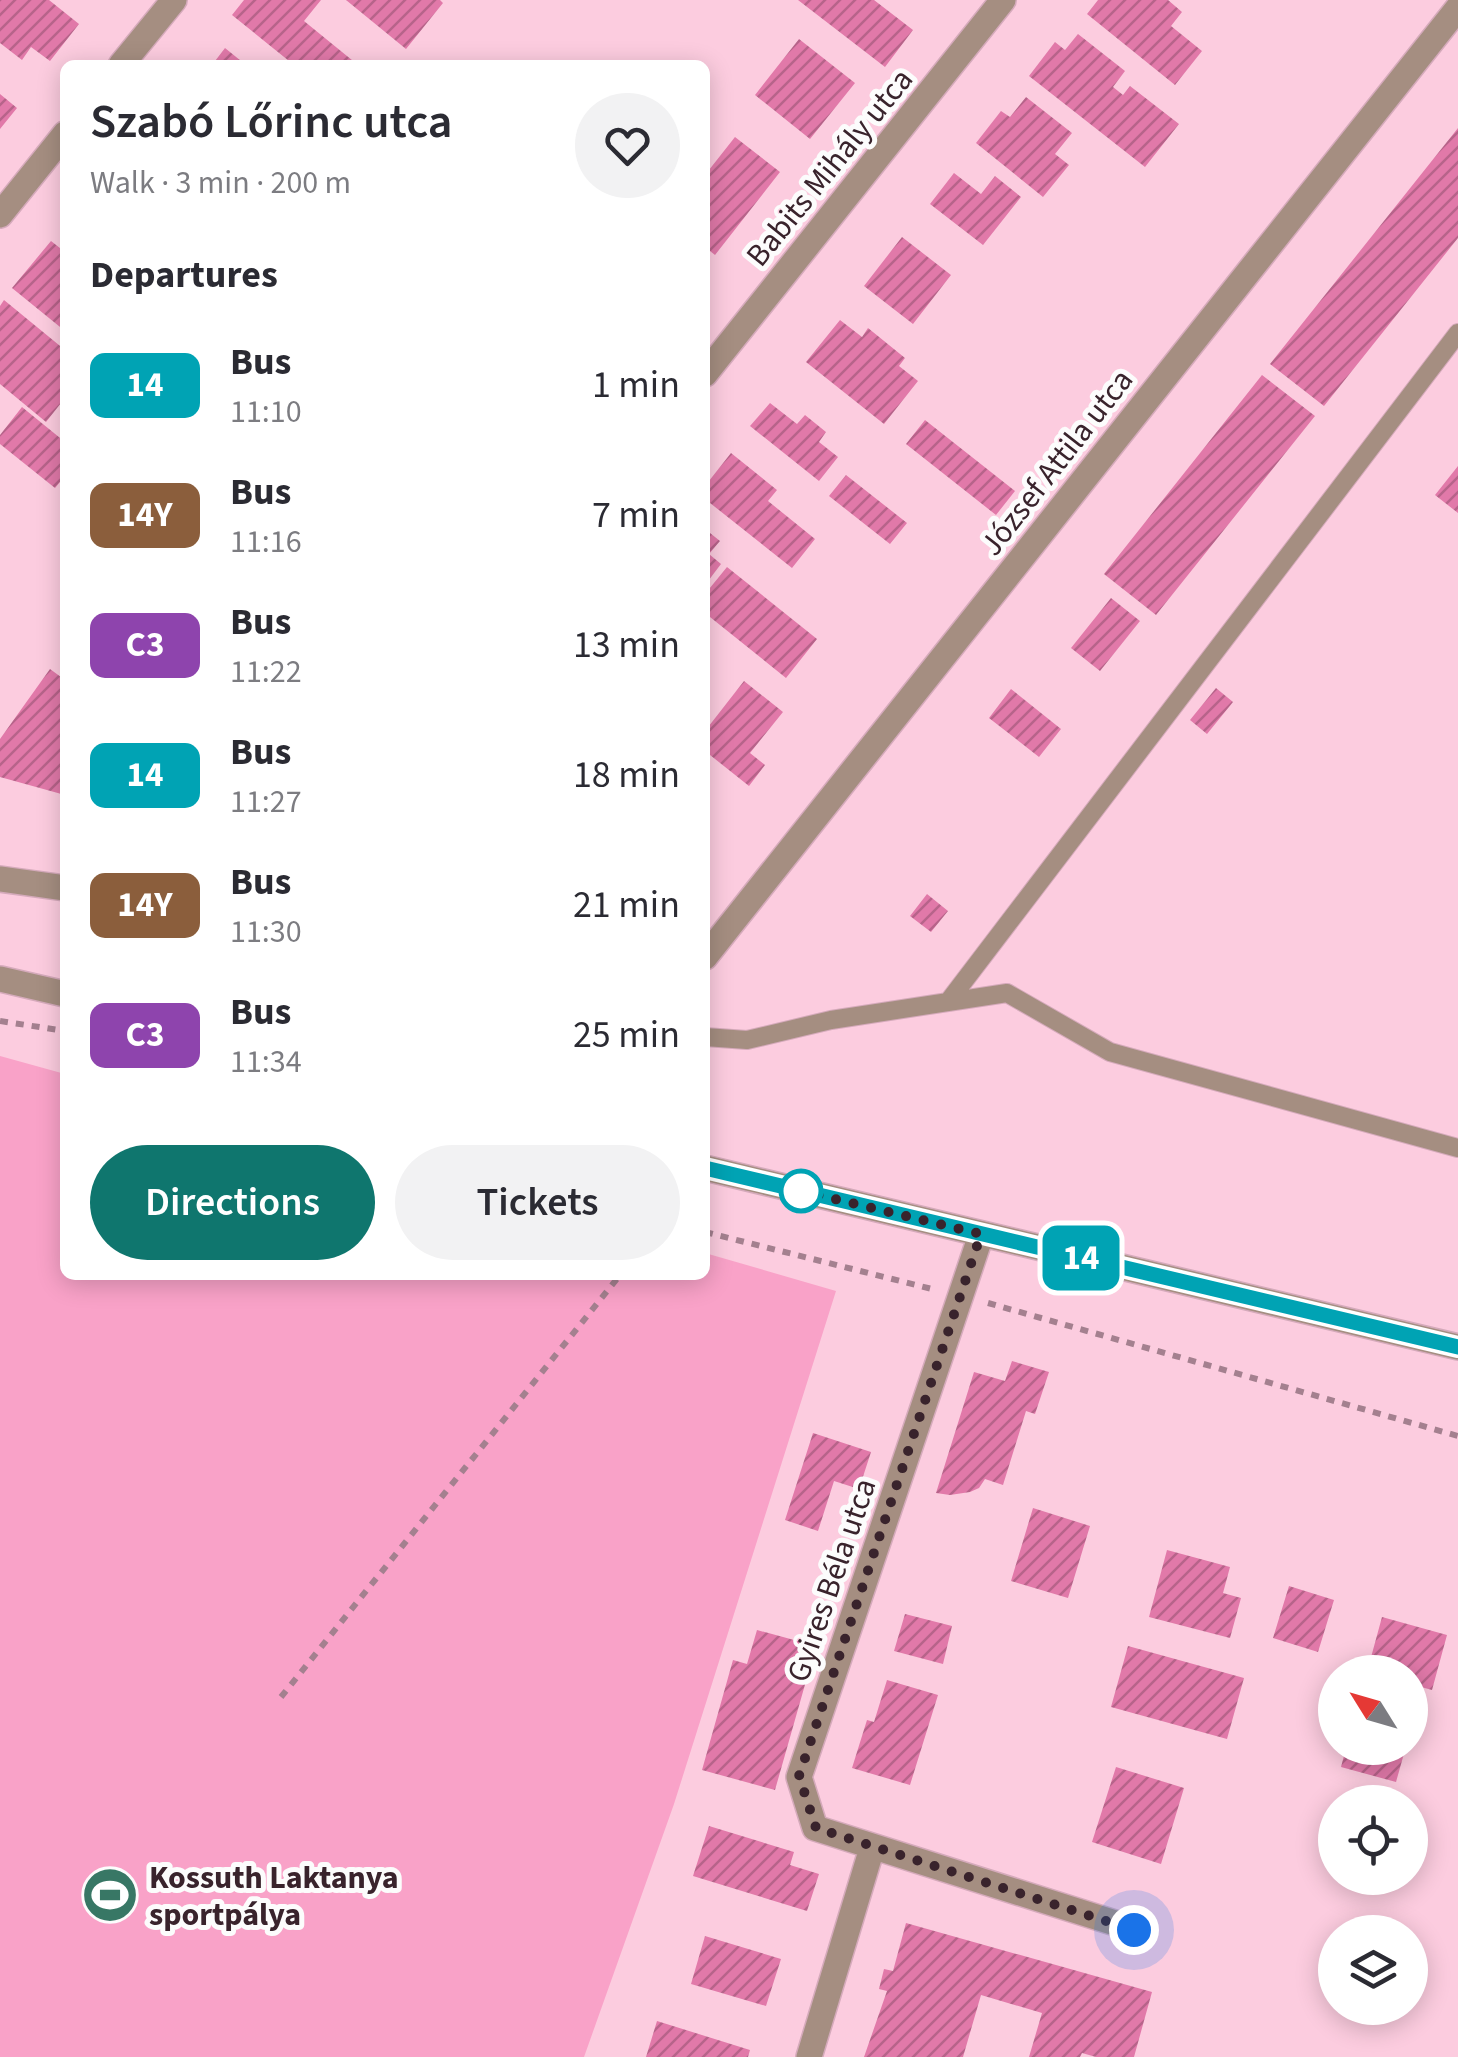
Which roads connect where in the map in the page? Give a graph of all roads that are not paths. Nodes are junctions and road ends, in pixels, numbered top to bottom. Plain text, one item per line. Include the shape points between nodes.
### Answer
1 (174, 0) edge
2 (1004, 0) edge
3 (1458, 8) edge
4 (125, 60) edge
5 (60, 140) edge
6 (0, 214) edge
7 (1458, 333) edge
8 (710, 368) edge
9 (0, 879) edge
10 (60, 887) edge
11 (710, 951) edge
12 (60, 977) edge
13 (10, 980) edge
14 (60, 993) edge
15 (948, 1002) junction
16 (710, 1037) edge
17 (1458, 1148) edge
18 (710, 1169) edge
19 (981, 1234) junction
20 (1458, 1347) edge
21 (872, 1848) junction
22 (1134, 1930) dead end
23 (809, 2057) edge

1 - 4 street
2 - 8 street, Babits Mihály utca
3 - 11 street, József Attila utca
5 - 6 street
7 - 15 lane
9 - 10 street
12 - 13 street
13 - 14 street
15 - 16 lane via 747,1040
15 - 17 lane via 1007,993 1110,1052
18 - 19 street
19 - 20 street
19 - 21 street, Gyires Béla utca via 799,1776 816,1828
21 - 22 street, Gyires Béla utca
21 - 23 street

